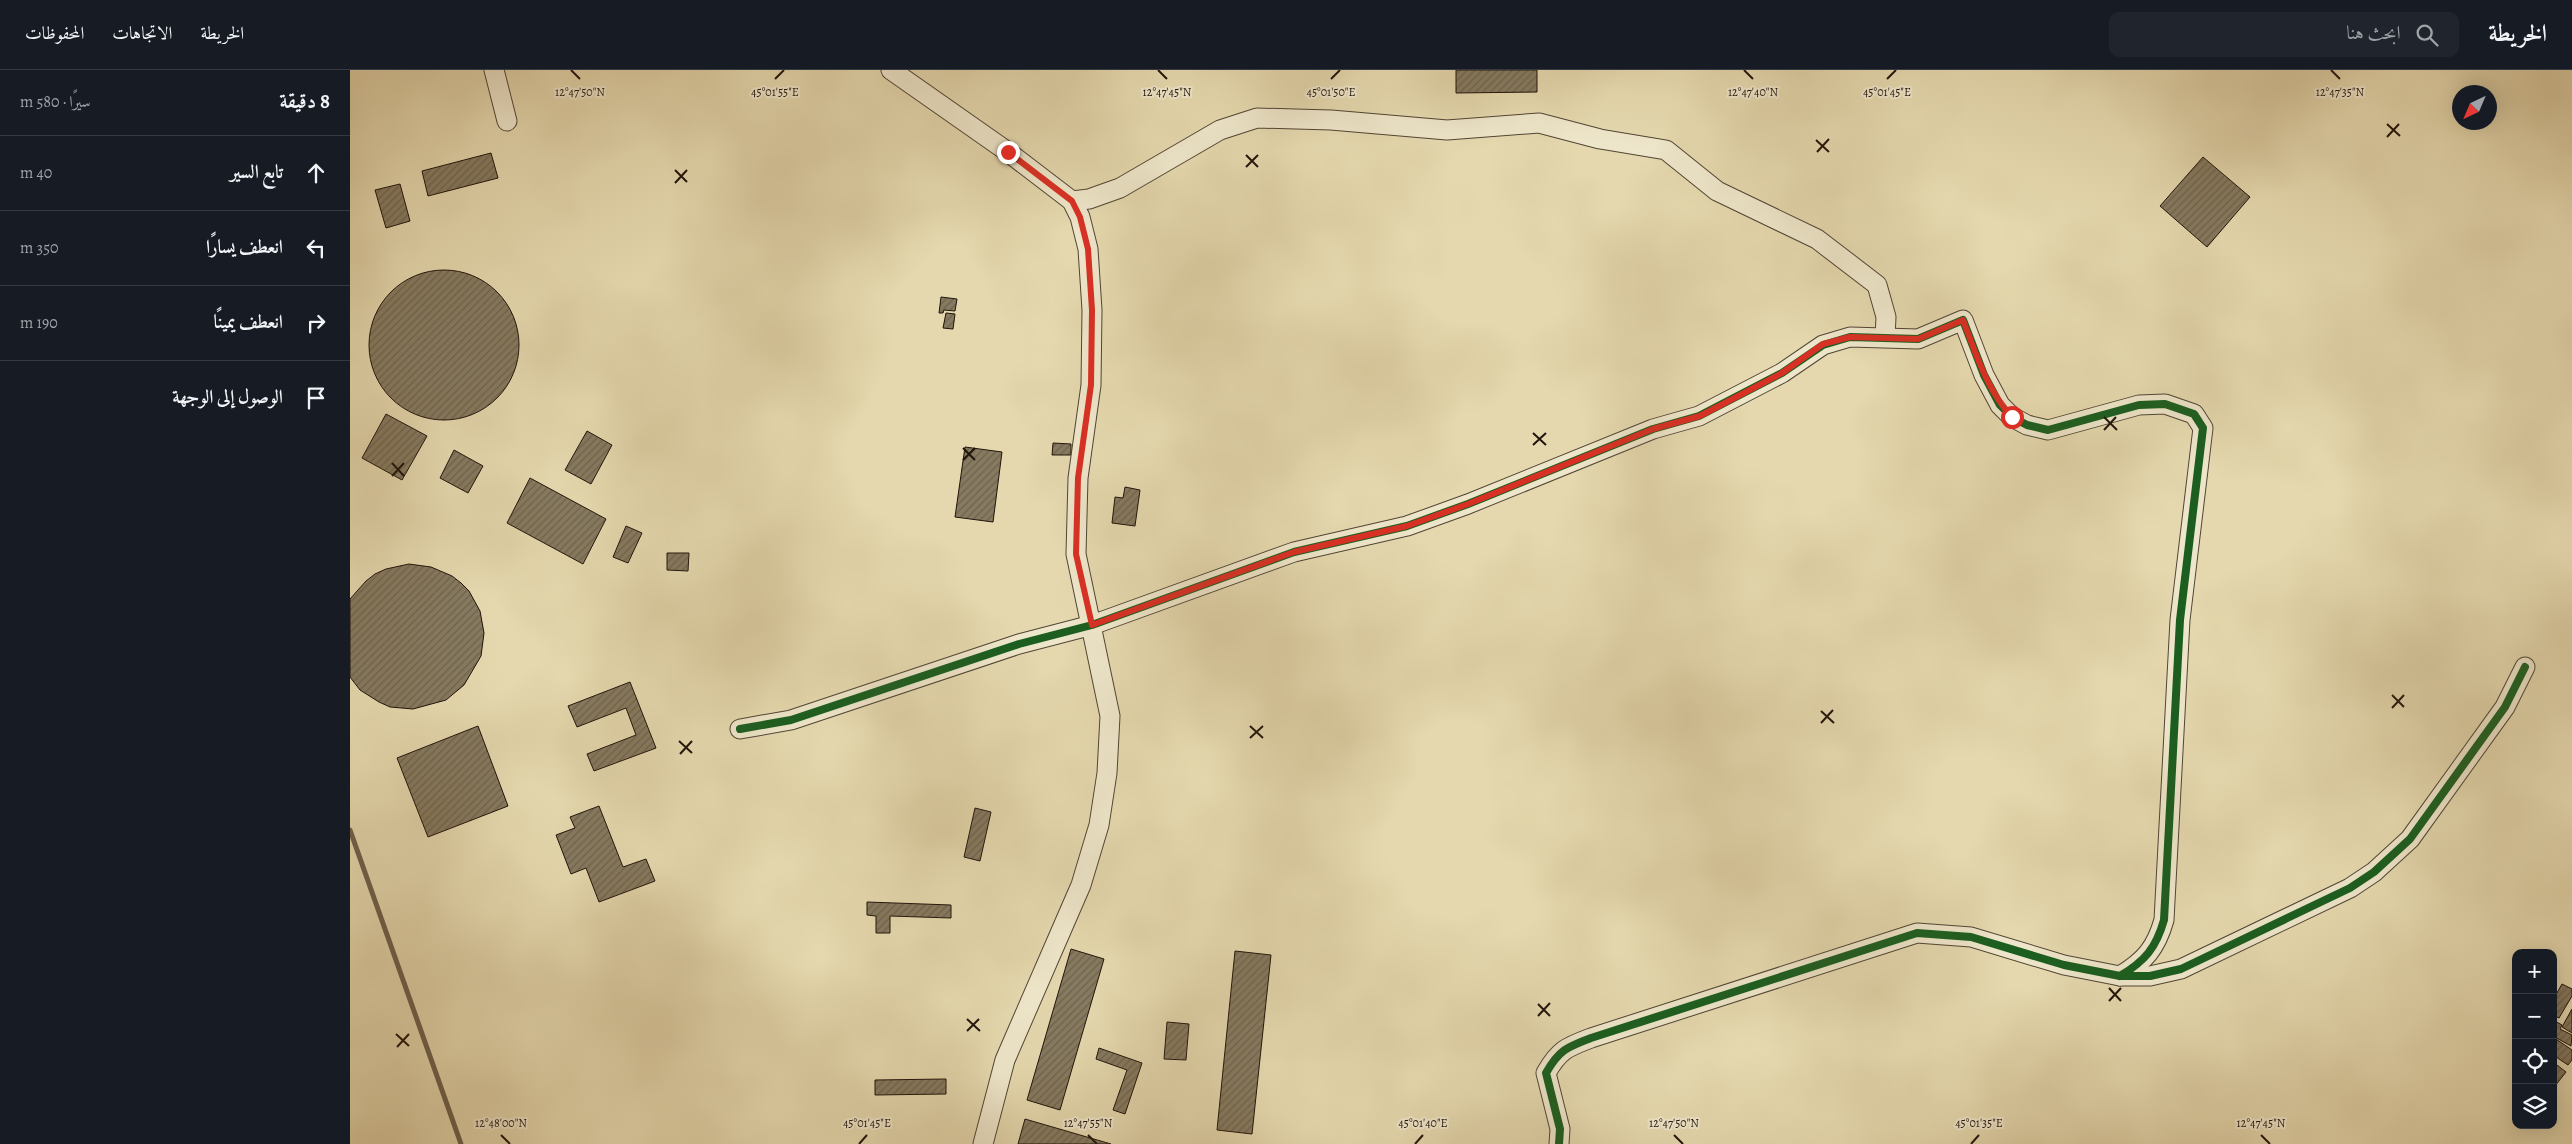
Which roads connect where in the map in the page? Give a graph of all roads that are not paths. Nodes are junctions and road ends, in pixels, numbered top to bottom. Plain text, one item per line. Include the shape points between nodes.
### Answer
1 (494, 70) edge
2 (891, 70) edge
3 (507, 122) dead end
4 (1072, 201) junction
5 (1885, 337) junction
6 (1092, 625) junction
7 (2525, 667) dead end
8 (740, 729) dead end
9 (2120, 976) junction
10 (988, 1117) junction
11 (983, 1144) edge
12 (996, 1144) edge
13 (1559, 1144) edge

1 - 3 street
2 - 4 street
4 - 5 street via 1089,199 1120,188 1220,130 1257,118 1331,120 1447,130 1539,122 1600,139 1666,150 1717,191 1817,239 1877,285 1886,317
4 - 6 street via 1080,217 1088,249 1092,310 1091,385 1078,478 1076,554
5 - 6 street via 1850,337 1823,344 1782,373 1700,416 1653,429 1468,504 1407,526 1294,552
5 - 9 street via 1918,339 1963,320 1984,375 2000,405 2027,425 2048,430 2138,405 2166,404 2194,414 2203,428 2180,620 2164,920 2158,942 2135,967
6 - 8 street via 1019,644 792,720
6 - 10 street via 1110,716 1107,773 1099,825 1081,885 1005,1060
7 - 9 street via 2505,707 2410,839 2374,872 2350,888 2181,969 2150,976
9 - 13 street via 2064,965 1971,937 1917,933 1564,1049 1546,1073 1560,1129
10 - 11 street
10 - 12 street

